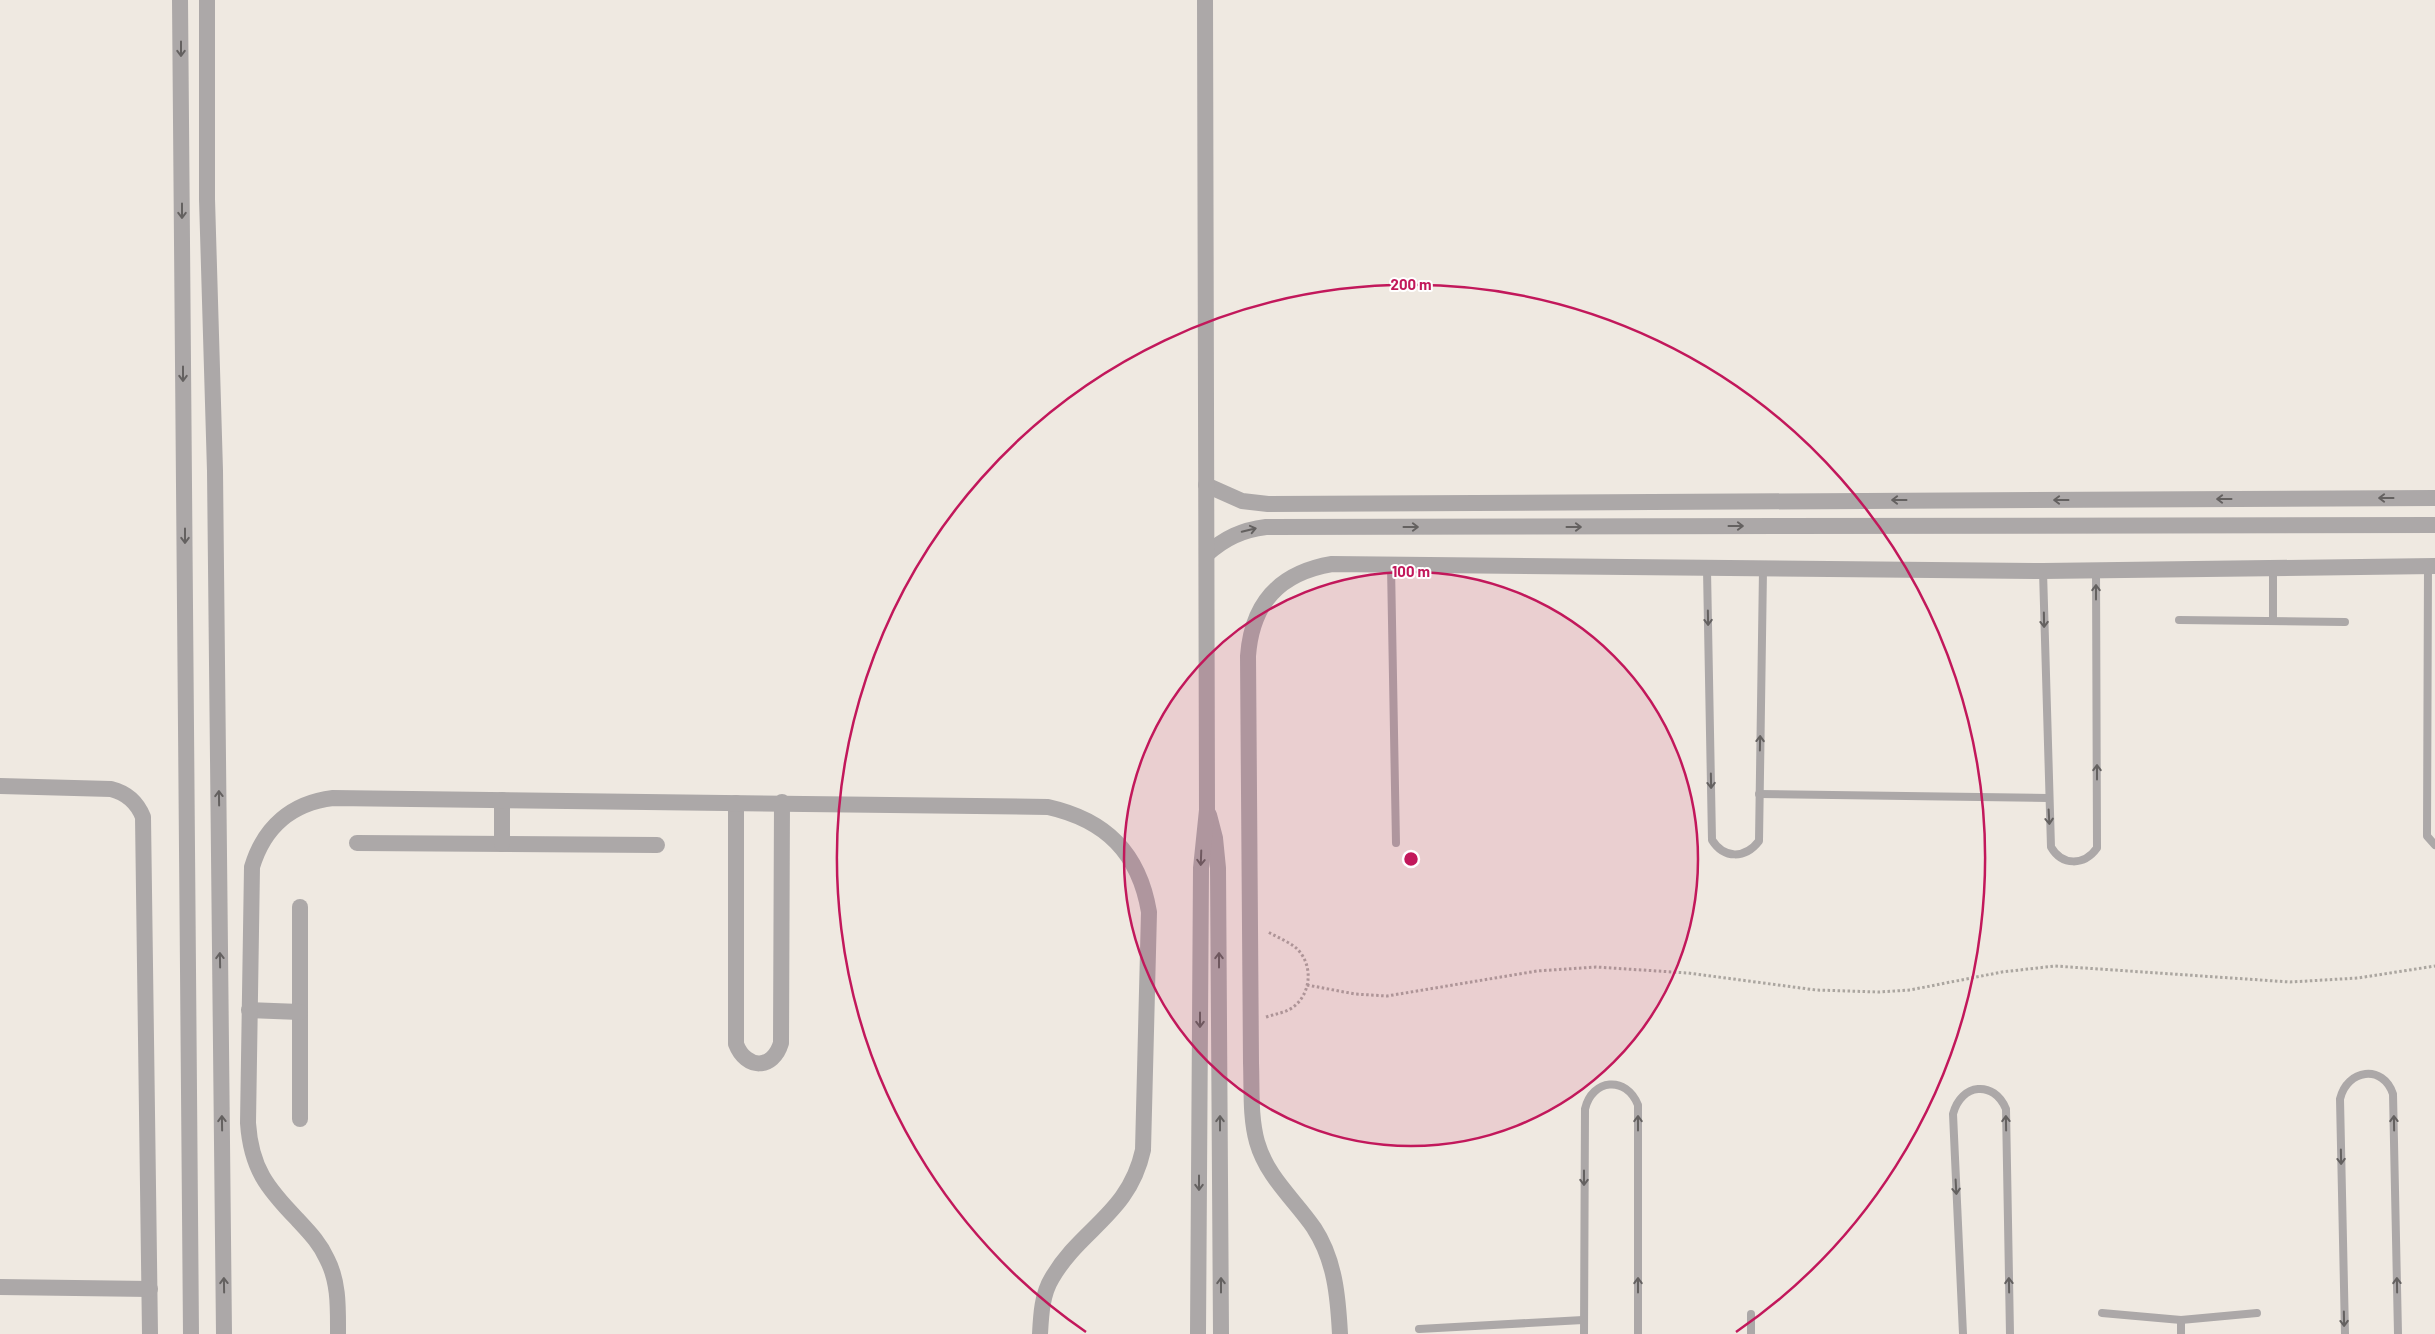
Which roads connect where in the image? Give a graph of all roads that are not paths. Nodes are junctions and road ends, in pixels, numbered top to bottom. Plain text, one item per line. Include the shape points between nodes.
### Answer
1 (180, 0) edge
2 (207, 0) edge
3 (1205, 0) edge
4 (1206, 485) junction
5 (2435, 498) edge
6 (2435, 525) edge
7 (1207, 554) junction
8 (1392, 566) junction
9 (2432, 567) edge
10 (2273, 568) junction
11 (1707, 570) junction
12 (1763, 570) junction
13 (2043, 571) junction
14 (2096, 571) junction
15 (2179, 620) dead end
16 (2273, 621) junction
17 (2345, 622) dead end
18 (0, 786) edge
19 (1759, 794) junction
20 (2048, 798) junction
21 (502, 800) junction
22 (782, 802) junction
23 (736, 803) junction
24 (1207, 810) junction
25 (357, 843) dead end
26 (1396, 843) dead end
27 (502, 844) junction
28 (657, 845) dead end
29 (2435, 845) edge
30 (300, 907) dead end
31 (249, 1010) junction
32 (300, 1012) junction
33 (300, 1120) dead end
34 (0, 1288) edge
35 (150, 1289) junction
36 (2102, 1313) dead end
37 (2257, 1313) dead end
38 (1750, 1314) dead end
39 (1583, 1320) junction
40 (2182, 1320) junction
41 (1419, 1329) dead end
42 (150, 1334) edge
43 (191, 1334) edge
44 (224, 1334) edge
45 (338, 1334) edge
46 (1040, 1334) edge
47 (1198, 1334) edge
48 (1221, 1334) edge
49 (1340, 1334) edge
50 (1584, 1334) edge
51 (1638, 1334) edge
52 (1751, 1334) edge
53 (1963, 1334) edge
54 (2010, 1334) edge
55 (2181, 1334) edge
56 (2345, 1334) edge
57 (2398, 1334) edge

1 -> 43 street
44 -> 2 street via 215,471 207,199
3 - 4 street
5 -> 4 street via 1268,504 1242,501
4 - 7 street
7 -> 6 street via 1240,532 1266,527
7 - 24 street
8 - 11 street
8 - 26 lane
8 - 49 street via 1332,564 1294,575 1265,601 1249,637 1252,1104 1258,1144 1277,1182 1314,1228 1332,1265 1338,1292
9 - 10 street
9 - 29 lane via 2427,836
10 - 14 street
10 - 16 lane
11 - 12 street
11 -> 19 lane via 1712,840 1722,851 1742,854 1749,852 1759,841
12 - 13 street
19 -> 12 lane
13 - 14 street
13 -> 20 lane
20 -> 14 lane via 2050,847 2060,858 2074,862 2087,858 2097,848
15 - 16 lane
16 - 17 lane
18 - 35 street via 111,789 134,801 143,817
19 - 20 lane
21 - 23 street
21 - 27 street
21 - 31 street via 333,798 305,804 281,819 263,841 252,867
22 - 23 street
22 - 23 street via 781,1044 772,1060 754,1064 746,1060 736,1044
22 - 46 street via 1048,807 1085,818 1102,828 1117,842 1139,874 1149,912 1145,1126 1140,1162 1134,1179 1111,1214 1070,1253 1052,1278 1044,1296
24 -> 47 street via 1201,860
48 -> 24 street via 1218,868 1215,838
25 - 27 street
27 - 28 street
30 - 32 street
31 - 32 street
31 - 45 street via 248,1123 253,1158 269,1190 311,1233 328,1260 337,1290
32 - 33 street
34 - 35 street
35 - 42 street
36 - 40 lane
37 - 40 lane
38 - 52 lane
39 - 41 lane
39 - 50 lane
51 -> 39 lane via 1638,1105 1631,1093 1613,1084 1597,1088 1585,1109
40 - 55 lane
54 -> 53 lane via 2006,1110 1995,1093 1982,1089 1959,1098 1953,1114
57 -> 56 lane via 2393,1094 2387,1082 2369,1074 2346,1083 2340,1099

